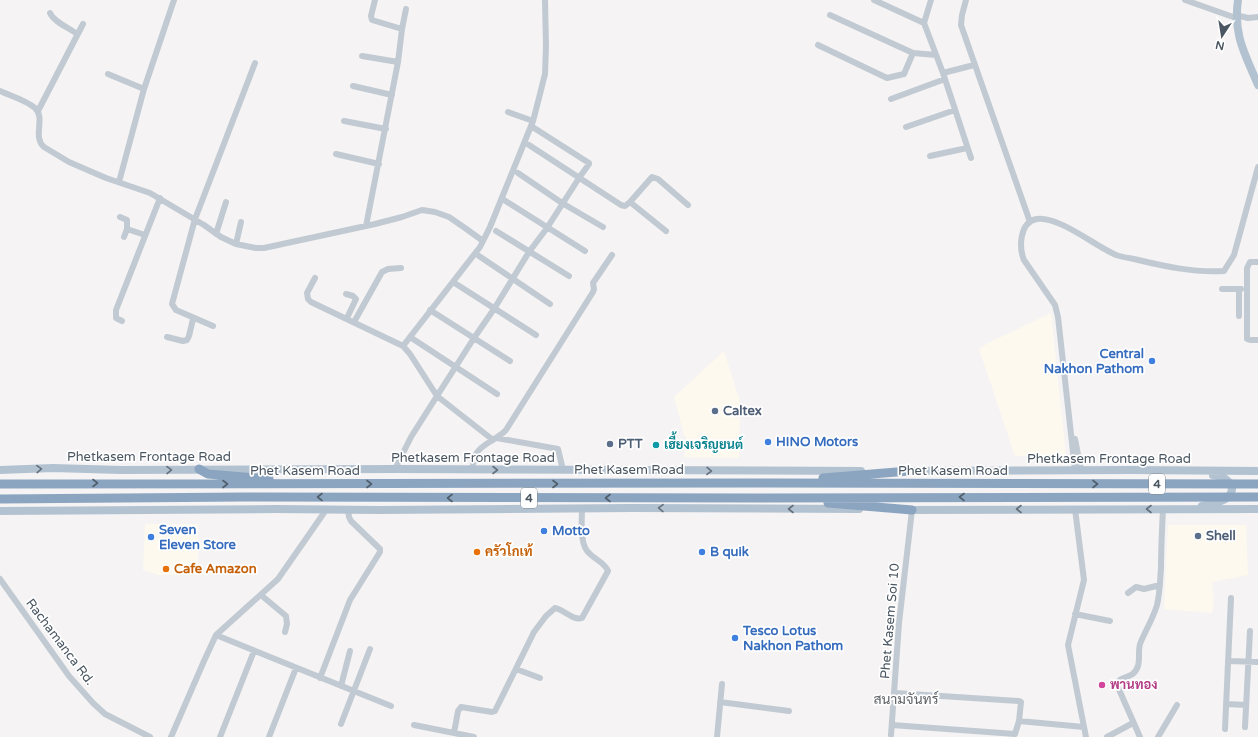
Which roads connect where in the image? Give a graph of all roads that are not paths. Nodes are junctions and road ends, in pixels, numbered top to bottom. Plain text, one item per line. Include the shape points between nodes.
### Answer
1 (174, 0) edge
2 (375, 0) edge
3 (545, 0) edge
4 (874, 0) edge
5 (931, 0) edge
6 (966, 0) edge
7 (1185, 0) edge
8 (1238, 0) edge
9 (406, 9) dead end
10 (50, 13) dead end
11 (830, 15) dead end
12 (1236, 17) junction
13 (1258, 17) edge
14 (924, 23) junction
15 (83, 24) dead end
16 (402, 29) junction
17 (77, 34) junction
18 (818, 45) dead end
19 (913, 53) junction
20 (936, 55) junction
21 (362, 56) dead end
22 (398, 62) junction
23 (255, 63) dead end
24 (974, 65) junction
25 (108, 74) dead end
26 (944, 76) junction
27 (1258, 85) edge
28 (353, 86) dead end
29 (144, 89) junction
30 (0, 91) edge
31 (392, 95) junction
32 (891, 99) dead end
33 (955, 110) junction
34 (38, 112) junction
35 (508, 112) dead end
36 (344, 121) dead end
37 (532, 124) junction
38 (906, 126) dead end
39 (386, 129) junction
40 (529, 145) dead end
41 (967, 148) junction
42 (336, 154) dead end
43 (930, 156) dead end
44 (971, 158) dead end
45 (378, 164) junction
46 (1258, 167) edge
47 (518, 173) dead end
48 (579, 178) junction
49 (118, 182) junction
50 (160, 198) junction
51 (504, 200) dead end
52 (226, 202) dead end
53 (630, 202) junction
54 (562, 203) junction
55 (688, 205) dead end
56 (120, 216) dead end
57 (195, 219) junction
58 (240, 222) dead end
59 (1030, 222) junction
60 (366, 226) junction
61 (603, 227) dead end
62 (547, 228) junction
63 (127, 229) junction
64 (496, 230) dead end
65 (666, 231) dead end
66 (216, 234) junction
67 (145, 235) junction
68 (124, 237) dead end
69 (483, 241) junction
70 (236, 244) junction
71 (585, 251) dead end
72 (529, 252) junction
73 (612, 255) dead end
74 (479, 256) dead end
75 (1258, 262) edge
76 (401, 268) dead end
77 (569, 276) dead end
78 (315, 278) dead end
79 (512, 279) junction
80 (453, 282) junction
81 (1222, 289) dead end
82 (1239, 289) junction
83 (1247, 290) junction
84 (346, 294) dead end
85 (550, 304) dead end
86 (494, 309) junction
87 (430, 310) junction
88 (1238, 316) dead end
89 (347, 318) junction
90 (193, 319) junction
91 (122, 321) dead end
92 (354, 322) junction
93 (213, 326) dead end
94 (536, 335) dead end
95 (166, 337) dead end
96 (410, 337) junction
97 (474, 338) junction
98 (1258, 340) edge
99 (403, 346) junction
100 (510, 361) dead end
101 (456, 367) junction
102 (497, 394) dead end
103 (437, 396) junction
104 (495, 439) junction
105 (200, 469) junction
106 (395, 469) junction
107 (0, 470) edge
108 (472, 470) junction
109 (563, 470) junction
110 (1078, 470) junction
111 (909, 471) junction
112 (1179, 471) junction
113 (1258, 471) edge
114 (759, 483) junction
115 (0, 484) edge
116 (292, 484) junction
117 (1258, 484) edge
118 (1258, 497) edge
119 (760, 498) junction
120 (0, 499) edge
121 (582, 509) junction
122 (1075, 509) junction
123 (1163, 509) junction
124 (1186, 509) junction
125 (1258, 509) edge
126 (326, 510) junction
127 (348, 510) junction
128 (912, 510) junction
129 (0, 511) edge
130 (0, 579) edge
131 (1160, 585) junction
132 (1128, 593) dead end
133 (261, 595) junction
134 (1231, 598) dead end
135 (1075, 614) junction
136 (1110, 622) dead end
137 (1250, 631) dead end
138 (285, 632) dead end
139 (216, 635) junction
140 (370, 649) dead end
141 (254, 651) junction
142 (350, 652) dead end
143 (1229, 661) junction
144 (1249, 661) junction
145 (1258, 662) edge
146 (296, 668) junction
147 (516, 668) junction
148 (320, 678) junction
149 (540, 678) dead end
150 (722, 684) dead end
151 (341, 686) junction
152 (354, 692) junction
153 (895, 692) junction
154 (720, 702) junction
155 (1226, 704) junction
156 (1177, 705) dead end
157 (1246, 705) junction
158 (391, 706) dead end
159 (789, 711) dead end
160 (1019, 721) junction
161 (1133, 723) junction
162 (341, 724) dead end
163 (414, 725) dead end
164 (892, 725) junction
165 (1084, 727) junction
166 (1245, 727) dead end
167 (1224, 729) dead end
168 (454, 733) junction
169 (891, 735) dead end
170 (150, 737) edge
171 (171, 737) edge
172 (220, 737) edge
173 (269, 737) edge
174 (474, 737) edge
175 (718, 737) edge
176 (1086, 737) edge
177 (1109, 737) edge
178 (1140, 737) edge
179 (1158, 737) edge

1 - 29 street
2 - 16 street via 372,20
3 - 37 street via 545,74
4 - 14 street
5 - 14 street
6 - 24 street via 961,25
7 - 12 street
8 - 12 main road
9 - 16 street
10 - 17 street via 54,20
11 - 19 street
12 - 13 street
12 - 27 main road via 1238,35
14 - 20 street
15 - 17 street
16 - 22 street
17 - 34 street
18 - 19 street via 887,78 904,74
19 - 20 street
20 - 26 street
21 - 22 street
22 - 31 street
23 - 57 street
24 - 26 street
24 - 59 street
25 - 29 street
26 - 32 street
26 - 33 street
28 - 31 street
29 - 49 street
30 - 34 street via 28,104
31 - 39 street
33 - 38 street
33 - 41 street
34 - 49 street via 40,144 69,162
35 - 37 street
36 - 39 street
37 - 48 street via 588,163
37 - 69 street
39 - 45 street
40 - 48 street
41 - 43 street
41 - 44 street
42 - 45 street
45 - 60 street
46 - 59 street via 1234,255 1224,271 1164,267 1127,258 1056,222 1039,219
47 - 54 street
48 - 53 street via 621,205
48 - 54 street
49 - 50 street
50 - 57 street
50 - 67 street
51 - 62 street
52 - 66 street
53 - 55 street via 652,177 658,179
53 - 65 street
54 - 61 street
54 - 62 street
56 - 63 street via 127,220
57 - 66 street
57 - 90 street via 172,305
58 - 70 street
59 - 110 street via 1023,232 1021,253 1054,305 1058,317
60 - 69 street via 422,210 449,217
60 - 70 street via 264,248
62 - 71 street
62 - 72 street
63 - 67 street
63 - 68 street
64 - 72 street
66 - 70 street
67 - 91 street via 115,314 116,318
69 - 80 street
72 - 77 street
72 - 79 street
73 - 104 street via 593,283 594,292 506,430
74 - 79 street
75 - 83 street via 1248,263
76 - 92 street via 382,272
78 - 89 street via 307,294 308,299
79 - 85 street
79 - 86 street
80 - 86 street
80 - 87 street
81 - 82 street
82 - 83 street
82 - 88 street
83 - 98 street via 1247,339
84 - 89 street via 356,299
86 - 94 street
86 - 97 street
87 - 96 street
87 - 97 street
89 - 92 street
90 - 93 street
90 - 95 street via 186,340
92 - 99 street
96 - 99 street
96 - 101 street
97 - 100 street
97 - 101 street
99 - 103 street
101 - 102 street
101 - 103 street
103 - 104 street
103 - 106 street via 411,437
104 - 108 street via 476,455
104 - 109 street via 558,448
105 - 106 main road, Phetkasem Frontage Road / 4
107 -> 105 main road, Phetkasem Frontage Road / 4
105 - 116 highway via 208,474 288,481
106 - 108 main road, Phetkasem Frontage Road / 4
108 -> 109 main road, Phetkasem Frontage Road / 4
109 -> 111 main road, Phetkasem Frontage Road / 4
110 - 111 main road, Phetkasem Frontage Road / 4
110 - 112 main road, Phetkasem Frontage Road / 4
111 - 114 highway
112 - 113 main road, Phetkasem Frontage Road / 4
112 - 124 main road via 1220,476 1230,481 1232,488 1227,498 1220,502
116 -> 114 highway, Phet Kasem Road / 4
114 -> 117 highway, Phet Kasem Road / 4
115 -> 116 highway, Phet Kasem Road / 4
118 -> 119 highway, Phet Kasem Road / 4
119 -> 120 highway, Phet Kasem Road / 4
119 - 128 highway
121 - 127 main road, 4
128 -> 121 main road, 4
121 - 147 street via 584,546 608,571 582,618 576,618 555,608 546,616 534,632
123 -> 122 main road, 4
122 -> 128 main road, 4
122 - 135 street via 1084,580
123 - 124 main road, 4
123 - 131 street
124 - 125 main road, 4
126 - 127 main road, 4
126 - 129 main road, 4
126 - 133 street via 278,579
127 - 148 street via 351,521 380,549 380,552 350,600
128 - 153 street, Phet Kasem Soi 10 via 899,624
130 - 170 street, Rachamanca Rd. via 69,676 93,703 105,714
131 - 132 street via 1144,589 1136,587
131 - 161 street via 1155,612 1140,644 1136,671 1118,681 1117,685
133 - 138 street via 286,616
133 - 139 street
134 - 143 street
135 - 136 street
135 - 165 street via 1068,647
137 - 144 street
139 - 141 street
139 - 171 street
140 - 152 street
141 - 146 street
141 - 172 street
142 - 151 street
143 - 144 street
143 - 155 street
144 - 145 street
144 - 157 street
146 - 148 street
146 - 173 street
147 - 149 street
147 - 168 street via 495,711 460,708
148 - 151 street
150 - 154 street
151 - 152 street
152 - 158 street
152 - 162 street
153 - 160 street via 1019,701
153 - 164 street, Phet Kasem Soi 10
154 - 159 street
154 - 175 street
155 - 157 street
155 - 167 street
156 - 179 street
157 - 166 street
160 - 164 street via 1014,734
160 - 165 street
161 - 177 street
161 - 178 street
163 - 168 street
164 - 169 street, Phet Kasem Soi 10
165 - 176 street
168 - 174 street

